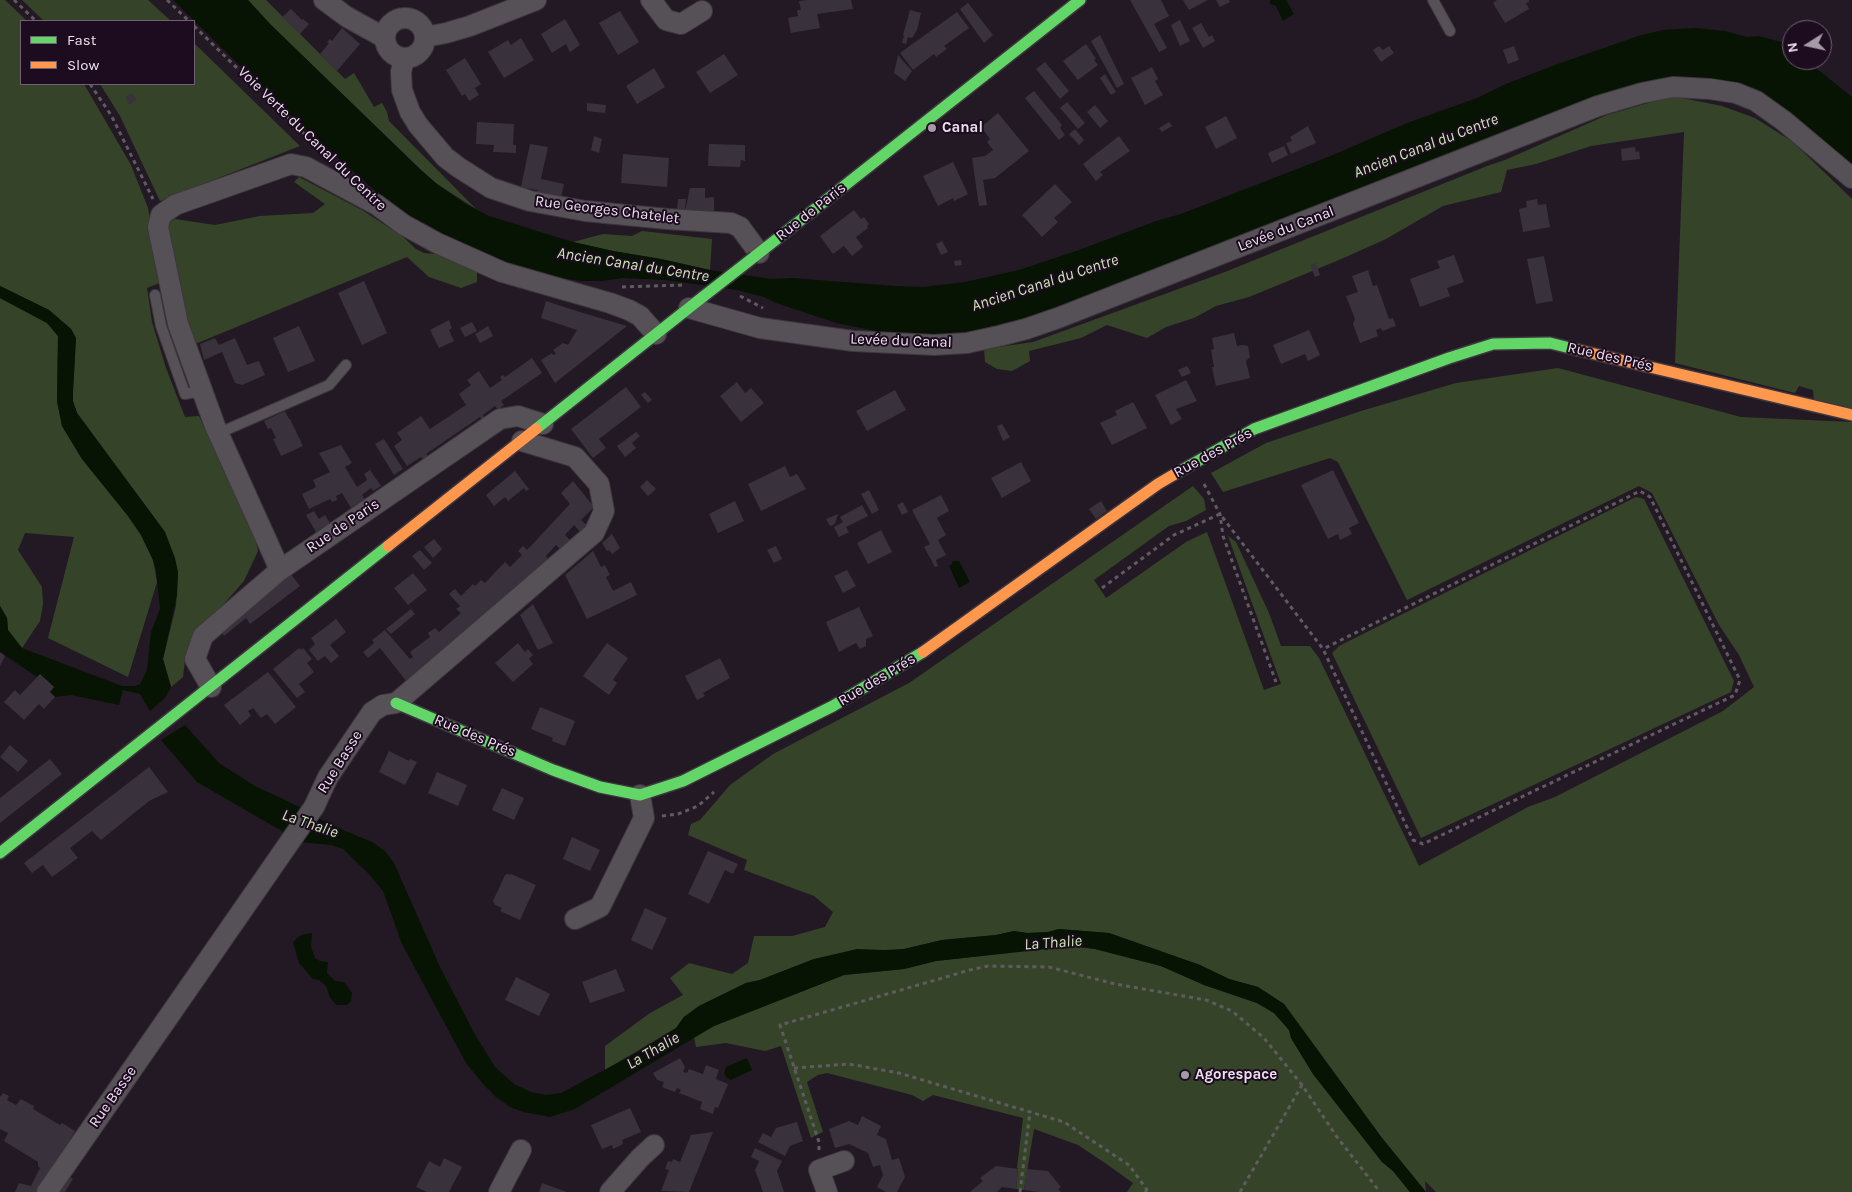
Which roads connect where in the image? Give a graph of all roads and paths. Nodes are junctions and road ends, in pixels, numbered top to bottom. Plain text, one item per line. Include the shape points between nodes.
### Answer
1 (14, 0) edge
2 (167, 0) edge
3 (324, 0) edge
4 (536, 0) edge
5 (651, 0) edge
6 (1080, 0) edge
7 (1433, 0) edge
8 (405, 9) edge
9 (702, 11) dead end
10 (35, 20) edge
11 (188, 20) edge
12 (195, 27) edge
13 (1450, 32) dead end
14 (425, 37) junction
15 (385, 38) junction
16 (404, 58) junction
17 (91, 85) edge
18 (331, 161) dead end
19 (1852, 178) edge
20 (161, 215) junction
21 (757, 255) junction
22 (155, 295) dead end
23 (697, 302) junction
24 (656, 334) junction
25 (346, 365) dead end
26 (203, 391) junction
27 (1852, 415) edge
28 (543, 424) junction
29 (219, 433) junction
30 (522, 441) junction
31 (1194, 464) junction
32 (1220, 514) junction
33 (280, 570) junction
34 (1102, 588) dead end
35 (1323, 649) junction
36 (1276, 682) dead end
37 (211, 687) junction
38 (396, 703) junction
39 (640, 795) junction
40 (0, 853) edge
41 (575, 919) dead end
42 (794, 1068) junction
43 (1302, 1085) junction
44 (1030, 1112) junction
45 (654, 1145) dead end
46 (521, 1150) dead end
47 (844, 1161) dead end
48 (819, 1170) junction
49 (1146, 1191) edge
50 (47, 1192) edge
51 (499, 1192) edge
52 (610, 1192) edge
53 (827, 1192) edge
54 (1020, 1192) edge
55 (1151, 1192) edge
56 (1240, 1192) edge
57 (1380, 1192) edge

1 - 10 path
2 - 11 path
3 - 15 street
4 - 14 street via 470,26
5 - 9 street via 666,20 681,24
6 - 21 street, Rue de Paris
7 - 13 lane
8 - 14 street via 424,31
8 - 15 street via 386,32
12 - 18 path, Voie Verte du Canal du Centre
14 - 16 street via 416,55
15 - 16 street via 392,54
16 - 21 street, Rue Georges Chatelet via 402,90 418,125 445,157 491,188 530,201 585,211 731,223 740,227
17 - 20 path via 111,115
19 - 23 street, Levée du Canal via 1756,101 1719,90 1673,87 1598,106 1058,318 999,336 934,345 853,342 760,328
20 - 24 street, Voie Verte du Canal du Centre via 175,205 291,164 306,167 377,205 404,225 472,259 502,272 629,310 640,316
20 - 26 street via 158,227 178,324
21 - 23 street, Rue de Paris, bridge
22 - 26 lane via 161,326 185,394
23 - 24 street, Rue de Paris
24 - 28 street, Rue de Paris
25 - 29 lane via 329,384
26 - 29 street
27 - 31 street, Rue des Prés via 1550,343 1493,344 1254,429
28 - 30 street, Rue de Paris
28 - 33 street, Rue de Paris via 518,416 500,419
29 - 33 street
30 - 37 street, Rue de Paris
30 - 38 street, Rue Basse via 575,458 599,484 604,511 594,533
31 - 32 path
31 - 39 street, Rue des Prés via 1158,484 930,648 834,706 683,781
32 - 34 path via 1174,535
32 - 35 path
32 - 36 path via 1223,536
33 - 37 street, Rue de Paris via 203,636 195,660
35 - 35 path via 1413,840 1423,844 1735,695 1740,680 1650,497 1640,491
37 - 40 street, Rue de Paris
38 - 39 street, Rue des Prés via 600,787
38 - 50 street, Rue Basse via 383,705 372,712 328,777 314,807
39 - 41 street via 644,818 600,907
42 - 43 path via 780,1025 988,966 1049,967 1115,984 1206,1000 1232,1011 1264,1038
42 - 44 path via 848,1064 899,1073
42 - 48 path via 819,1142
43 - 56 path
43 - 57 path
44 - 49 path via 1064,1122 1129,1165
44 - 54 path
45 - 52 street
46 - 51 street
47 - 48 street
48 - 53 street
49 - 55 path

